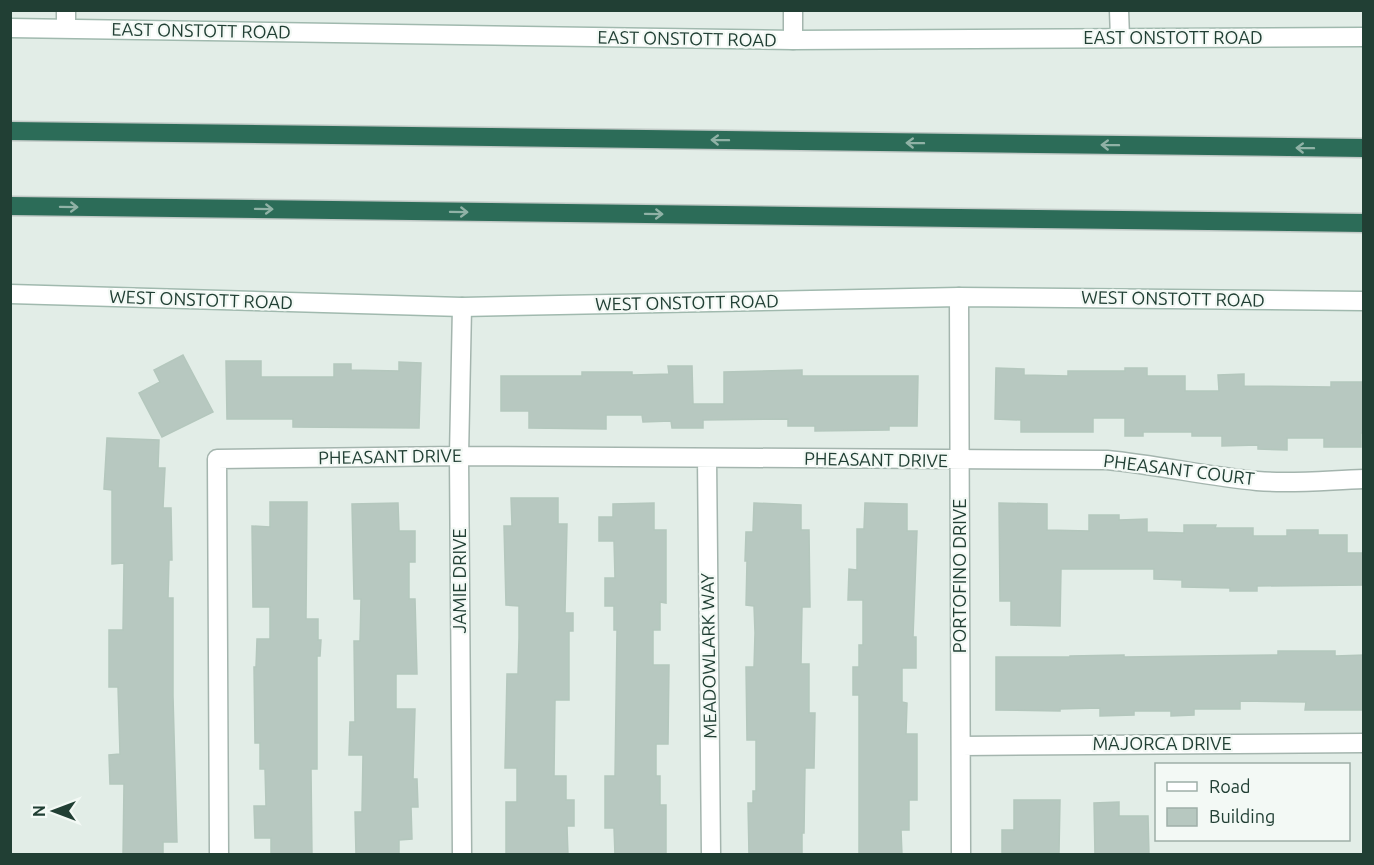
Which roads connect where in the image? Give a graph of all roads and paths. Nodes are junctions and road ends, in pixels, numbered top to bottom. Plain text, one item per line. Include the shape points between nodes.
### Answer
1 (793, 10) edge
2 (1119, 10) edge
3 (66, 20) edge
4 (10, 28) edge
5 (1364, 37) edge
6 (1120, 38) junction
7 (793, 40) junction
8 (10, 131) edge
9 (1364, 148) edge
10 (10, 206) edge
11 (1364, 223) edge
12 (10, 294) edge
13 (959, 297) junction
14 (1364, 301) edge
15 (462, 307) junction
16 (459, 456) junction
17 (707, 458) junction
18 (959, 460) junction
19 (1364, 479) edge
20 (1364, 743) edge
21 (961, 746) junction
22 (219, 855) edge
23 (462, 855) edge
24 (711, 855) edge
25 (961, 855) edge

1 - 7 street
2 - 6 street
3 - 4 street, EAST ONSTOTT ROAD
3 - 7 street, EAST ONSTOTT ROAD
5 - 6 street, EAST ONSTOTT ROAD
6 - 7 street, EAST ONSTOTT ROAD
9 -> 8 highway
10 -> 11 highway
12 - 15 street, WEST ONSTOTT ROAD
13 - 14 street, WEST ONSTOTT ROAD
13 - 15 street, WEST ONSTOTT ROAD
13 - 18 street, PORTOFINO DRIVE
15 - 16 street, JAMIE DRIVE
16 - 17 street, PHEASANT DRIVE
16 - 22 street, PHEASANT DRIVE via 217,459
16 - 23 street, JAMIE DRIVE
17 - 18 street, PHEASANT DRIVE
17 - 24 street, MEADOWLARK WAY
18 - 19 street, PHEASANT COURT via 1107,460 1260,481
18 - 21 street, PORTOFINO DRIVE
20 - 21 street, MAJORCA DRIVE
21 - 25 street, PORTOFINO DRIVE

